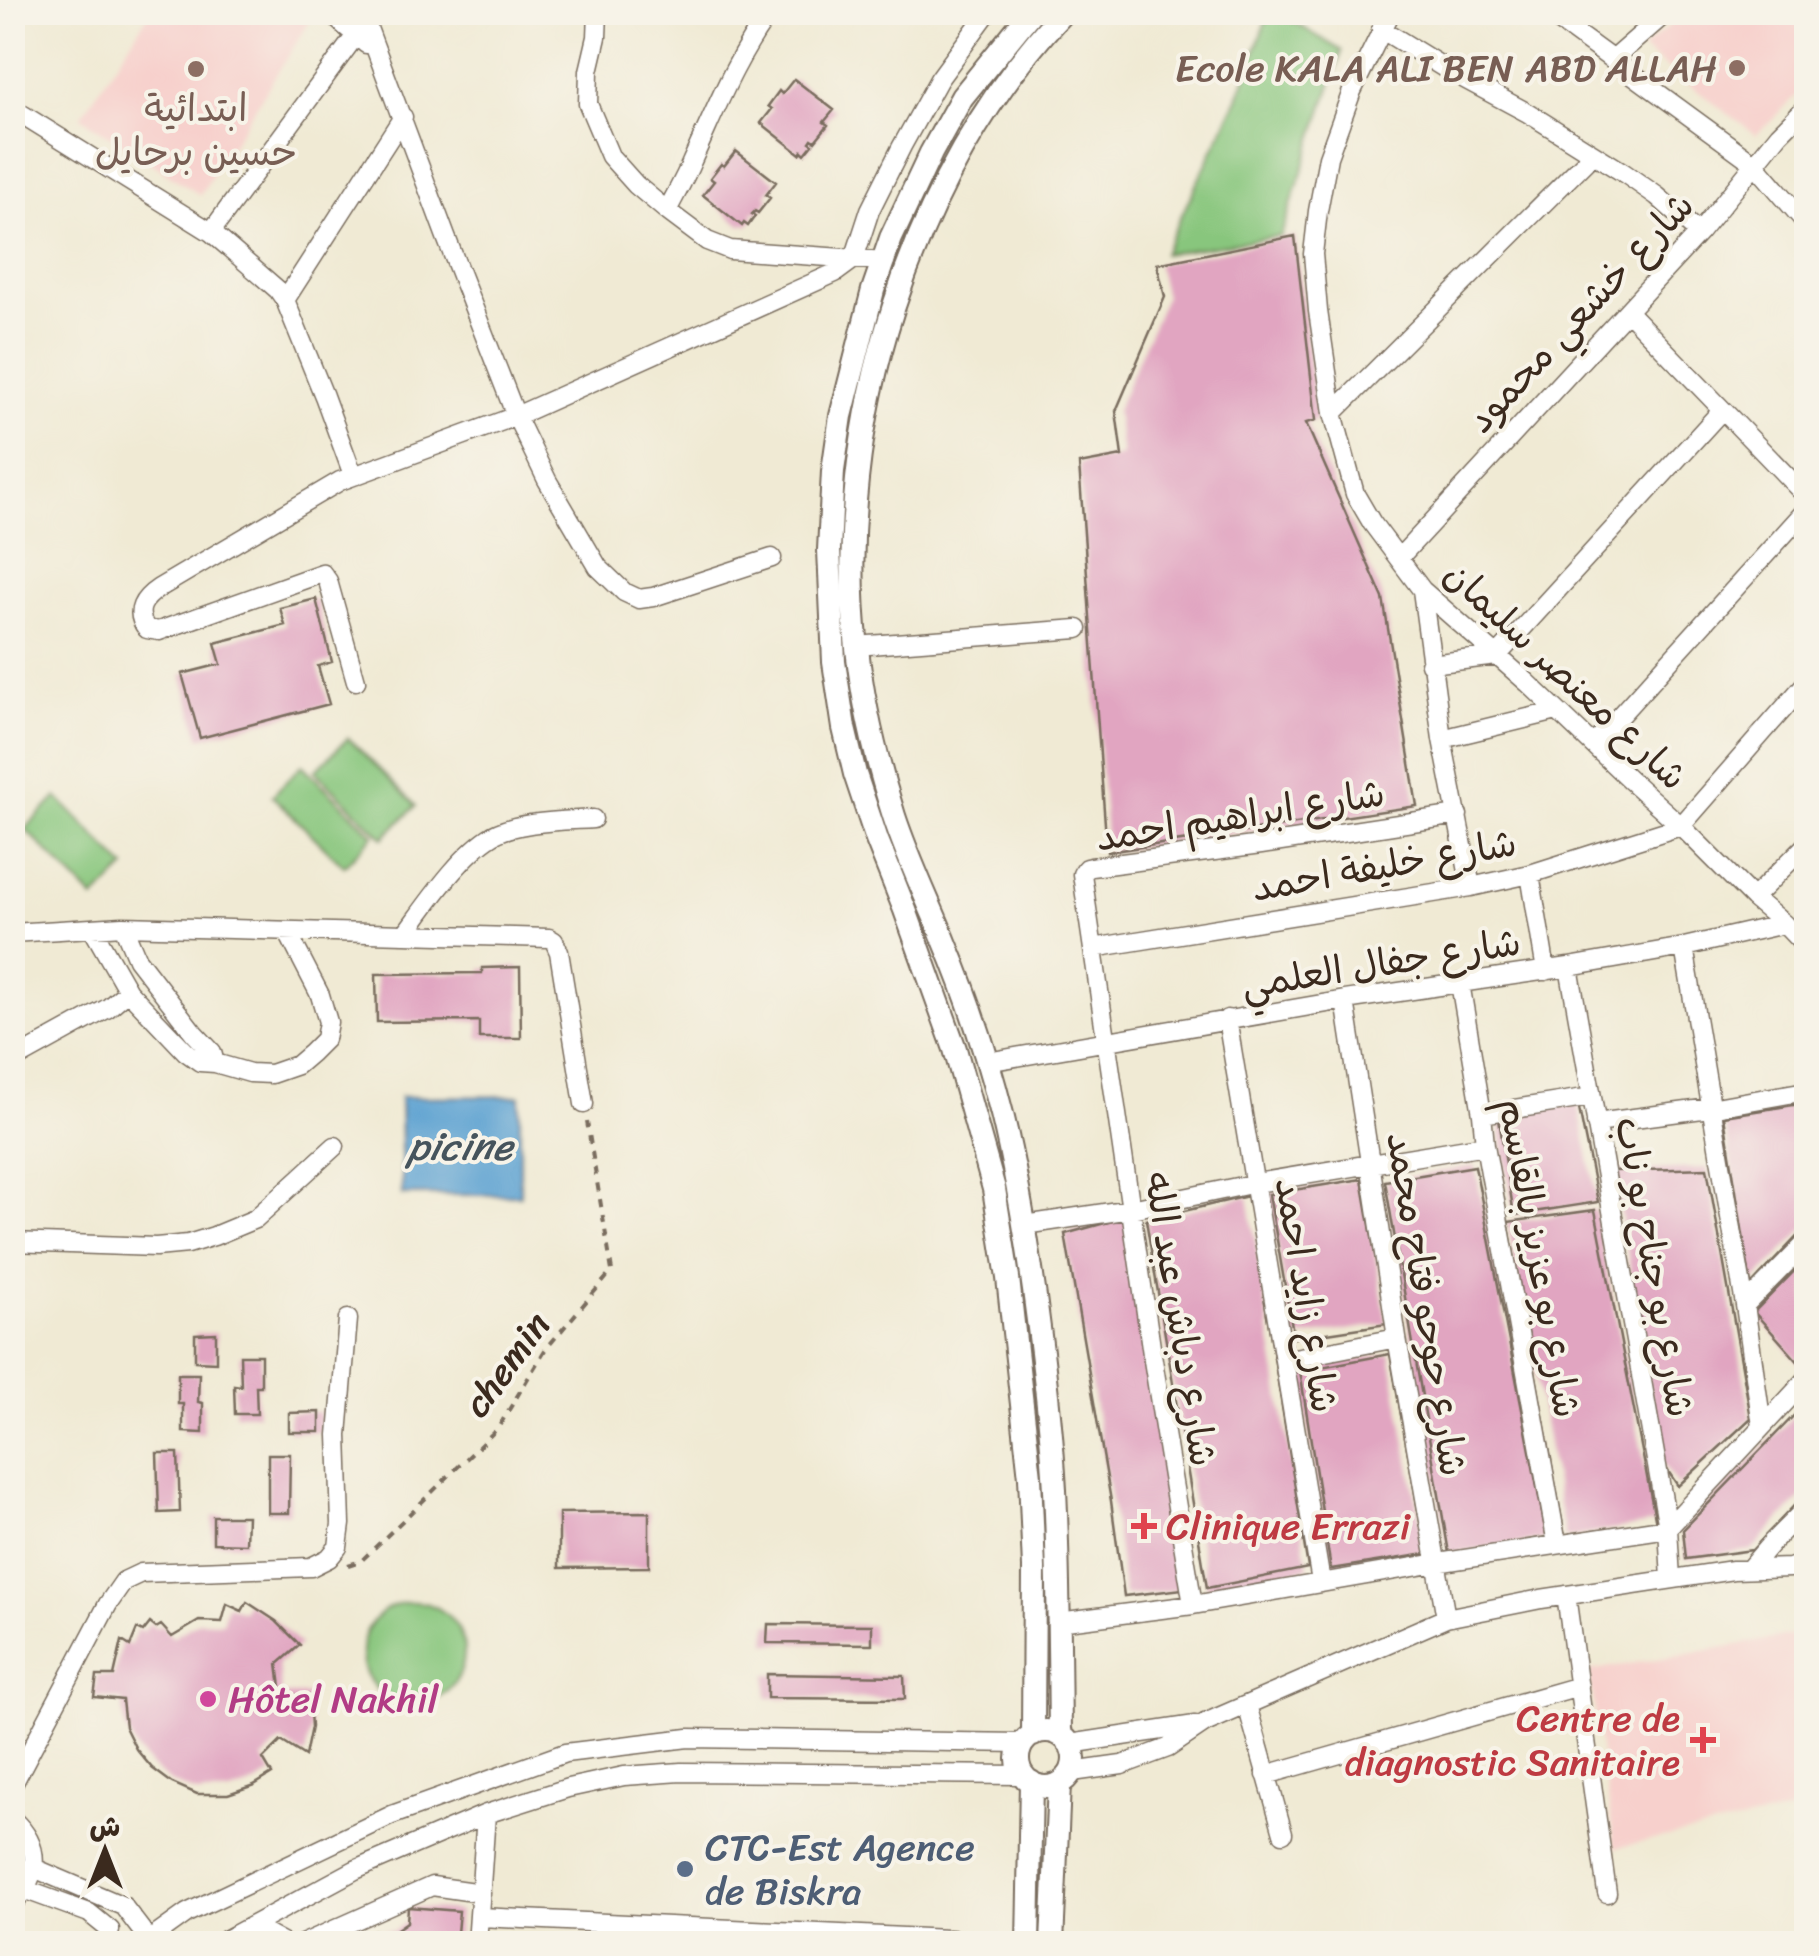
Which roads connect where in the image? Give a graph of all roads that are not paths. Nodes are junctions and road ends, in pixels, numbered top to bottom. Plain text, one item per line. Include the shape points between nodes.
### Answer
1 (328, 12) edge
2 (598, 12) edge
3 (770, 12) edge
4 (988, 12) edge
5 (1031, 12) edge
6 (1064, 12) edge
7 (1547, 12) edge
8 (1666, 12) edge
9 (363, 21) edge
10 (1386, 21) edge
11 (1612, 60) junction
12 (940, 79) junction
13 (962, 97) junction
14 (1806, 107) edge
15 (12, 108) edge
16 (402, 117) junction
17 (1592, 154) junction
18 (1755, 164) junction
19 (667, 211) junction
20 (1806, 223) edge
21 (211, 232) junction
22 (1699, 234) junction
23 (854, 259) junction
24 (885, 261) junction
25 (285, 300) junction
26 (1626, 312) junction
27 (1722, 410) junction
28 (1333, 414) junction
29 (516, 416) junction
30 (353, 475) junction
31 (1806, 496) edge
32 (1806, 510) edge
33 (772, 558) dead end
34 (1399, 558) junction
35 (1422, 590) junction
36 (1078, 628) dead end
37 (856, 646) junction
38 (1497, 656) junction
39 (1430, 664) junction
40 (356, 681) dead end
41 (1806, 683) edge
42 (1557, 710) junction
43 (1442, 739) junction
44 (1594, 744) junction
45 (1458, 815) junction
46 (593, 818) dead end
47 (1681, 826) junction
48 (1806, 846) edge
49 (1530, 874) junction
50 (1472, 886) junction
51 (1753, 898) junction
52 (1784, 924) junction
53 (123, 926) junction
54 (92, 928) junction
55 (286, 930) junction
56 (12, 933) edge
57 (404, 934) junction
58 (1684, 947) junction
59 (1806, 947) edge
60 (1093, 948) junction
61 (138, 960) junction
62 (1569, 967) junction
63 (1546, 971) junction
64 (118, 974) junction
65 (1460, 983) junction
66 (128, 991) junction
67 (1346, 1000) junction
68 (1226, 1020) junction
69 (1108, 1041) junction
70 (12, 1060) edge
71 (215, 1062) junction
72 (987, 1062) junction
73 (1806, 1091) edge
74 (1591, 1096) junction
75 (584, 1104) road end
76 (1710, 1108) junction
77 (1482, 1114) junction
78 (1596, 1123) junction
79 (1485, 1145) junction
80 (335, 1146) dead end
81 (1372, 1164) junction
82 (1256, 1183) junction
83 (1131, 1210) junction
84 (1025, 1225) junction
85 (12, 1242) edge
86 (1806, 1243) edge
87 (1746, 1305) junction
88 (348, 1319) dead end
89 (1398, 1338) junction
90 (1284, 1360) junction
91 (1806, 1380) edge
92 (1762, 1426) junction
93 (1806, 1508) edge
94 (1668, 1528) junction
95 (1556, 1544) junction
96 (1437, 1563) junction
97 (1750, 1569) junction
98 (1801, 1569) edge
99 (1671, 1579) junction
100 (1322, 1582) junction
101 (1566, 1596) junction
102 (1193, 1606) junction
103 (1446, 1618) junction
104 (1058, 1622) junction
105 (1579, 1686) junction
106 (1247, 1705) junction
107 (1205, 1723) junction
108 (1028, 1739) junction
109 (1065, 1739) junction
110 (1266, 1775) junction
111 (1026, 1778) junction
112 (1065, 1778) junction
113 (12, 1786) edge
114 (486, 1814) junction
115 (12, 1819) edge
116 (1282, 1833) dead end
117 (34, 1868) junction
118 (1607, 1892) dead end
119 (481, 1893) junction
120 (19, 1897) edge
121 (480, 1917) junction
122 (251, 1926) junction
123 (753, 1937) edge
124 (968, 1940) dead end
125 (147, 1942) edge
126 (108, 1944) edge
127 (218, 1944) edge
128 (284, 1944) edge
129 (302, 1944) edge
130 (477, 1944) edge
131 (1028, 1944) edge
132 (1052, 1944) edge

1 - 9 street
2 - 19 street via 588,104 610,156
3 - 19 street via 729,78
4 - 12 street
5 - 13 main road
6 - 37 main road via 1020,63 957,160 898,294 863,433 855,517
7 - 11 street
8 - 11 street
9 - 16 street
9 - 21 street
10 - 17 street via 1446,69
10 - 28 street, شارع معنصر سليمان via 1328,157 1318,211 1313,254
11 - 18 street
12 - 13 street
12 - 23 street via 870,210
13 - 24 main road
14 - 18 street, شارع خشعي محمود
15 - 21 street
16 - 25 street
16 - 29 street
17 - 22 street via 1657,196
17 - 28 street
18 - 20 street
18 - 22 street, شارع خشعي محمود
19 - 23 street via 707,242 730,250
21 - 25 street
22 - 26 street, شارع خشعي محمود
23 - 24 street
23 - 29 street via 806,287
24 - 108 main road via 855,355 833,471 834,662 866,809 956,1049 994,1190 1030,1477
25 - 30 street
26 - 27 street
26 - 34 street, شارع خشعي محمود
27 - 31 street
27 - 38 street
28 - 34 street, شارع معنصر سليمان via 1355,494
29 - 30 street
29 - 33 street via 598,567 624,592 653,597
30 - 40 street via 160,588 140,612 147,628 159,631 322,573
32 - 44 street
34 - 35 street, شارع معنصر سليمان
35 - 38 street, شارع معنصر سليمان
35 - 39 street
36 - 37 street
37 - 72 main road via 894,817
38 - 39 street
38 - 42 street, شارع معنصر سليمان
39 - 43 street
41 - 47 street
42 - 43 street
42 - 44 street, شارع معنصر سليمان
43 - 45 street
44 - 47 street, شارع معنصر سليمان
45 - 50 street
45 - 60 street, شارع ابراهيم احمد via 1086,868
46 - 57 street via 536,822 494,835 455,868
47 - 49 street, شارع خليفة احمد
47 - 51 street, شارع معنصر سليمان
48 - 51 street
49 - 50 street, شارع خليفة احمد
49 - 63 street
50 - 60 street, شارع خليفة احمد
51 - 52 street, شارع معنصر سليمان
52 - 58 street, شارع جفال العلمي
52 - 59 street, شارع معنصر سليمان
53 - 54 street
53 - 55 street
53 - 61 street
54 - 56 street
54 - 64 street
55 - 57 street
55 - 71 street via 320,994 325,1038 297,1065 271,1074
57 - 75 street via 554,940
58 - 62 street, شارع جفال العلمي
58 - 76 street
60 - 69 street, شارع ابراهيم احمد
61 - 64 street
61 - 71 street
62 - 63 street, شارع جفال العلمي
62 - 74 street, شارع بو جناح بو ناب
63 - 65 street, شارع جفال العلمي
64 - 66 street
65 - 67 street, شارع جفال العلمي
65 - 77 street, شارع بو عزيز بالقاسم
66 - 70 street
66 - 71 street via 186,1052
67 - 68 street, شارع جفال العلمي
67 - 81 street, شارع حوحو فتاح محمد
68 - 69 street, شارع جفال العلمي
68 - 82 street, شارع زايد احمد
69 - 72 street, شارع جفال العلمي
69 - 83 street, شارع دباش عبد الله
72 - 84 main road
73 - 76 street
74 - 77 street
74 - 78 street, شارع بو جناح بو ناب
76 - 78 street
76 - 87 street
77 - 79 street, شارع بو عزيز بالقاسم
78 - 94 street, شارع بو جناح بو ناب
79 - 81 street
79 - 95 street, شارع بو عزيز بالقاسم
80 - 85 street via 255,1218 188,1244
81 - 82 street
81 - 89 street, شارع حوحو فتاح محمد
82 - 83 street
82 - 90 street, شارع زايد احمد
83 - 84 street
83 - 102 street, شارع دباش عبد الله
84 - 104 main road via 1048,1396
86 - 87 street
87 - 92 street
88 - 113 street via 338,1547 311,1567 141,1573 124,1580
89 - 90 street
89 - 96 street, شارع حوحو فتاح محمد
90 - 100 street, شارع زايد احمد
91 - 92 street
92 - 94 street
93 - 97 street
94 - 95 street
94 - 99 street, شارع بو جناح بو ناب
95 - 96 street
96 - 100 street
96 - 103 street, شارع حوحو فتاح محمد
97 - 98 street
97 - 99 street
99 - 101 street
100 - 102 street
101 - 103 street
101 - 105 street
102 - 104 street
103 - 106 street
104 - 109 main road
105 - 110 street
105 - 118 street
106 - 107 street
106 - 110 street
107 - 109 street
107 - 112 street via 1153,1754
108 - 109 main road via 1043,1731
108 - 111 main road via 1019,1754
108 - 125 street via 688,1738 565,1753 392,1815 187,1914
109 - 112 main road via 1074,1755
110 - 116 street
111 - 112 main road via 1042,1787
111 - 114 street via 681,1772 568,1788
111 - 131 main road
112 - 132 main road
114 - 119 street
114 - 122 street via 355,1870
115 - 117 street via 26,1834
117 - 120 street
117 - 125 street via 123,1906
119 - 121 street
119 - 129 street via 432,1886
120 - 126 street via 89,1914 110,1930
121 - 123 street
121 - 130 street
122 - 127 street
122 - 128 street
123 - 124 street

